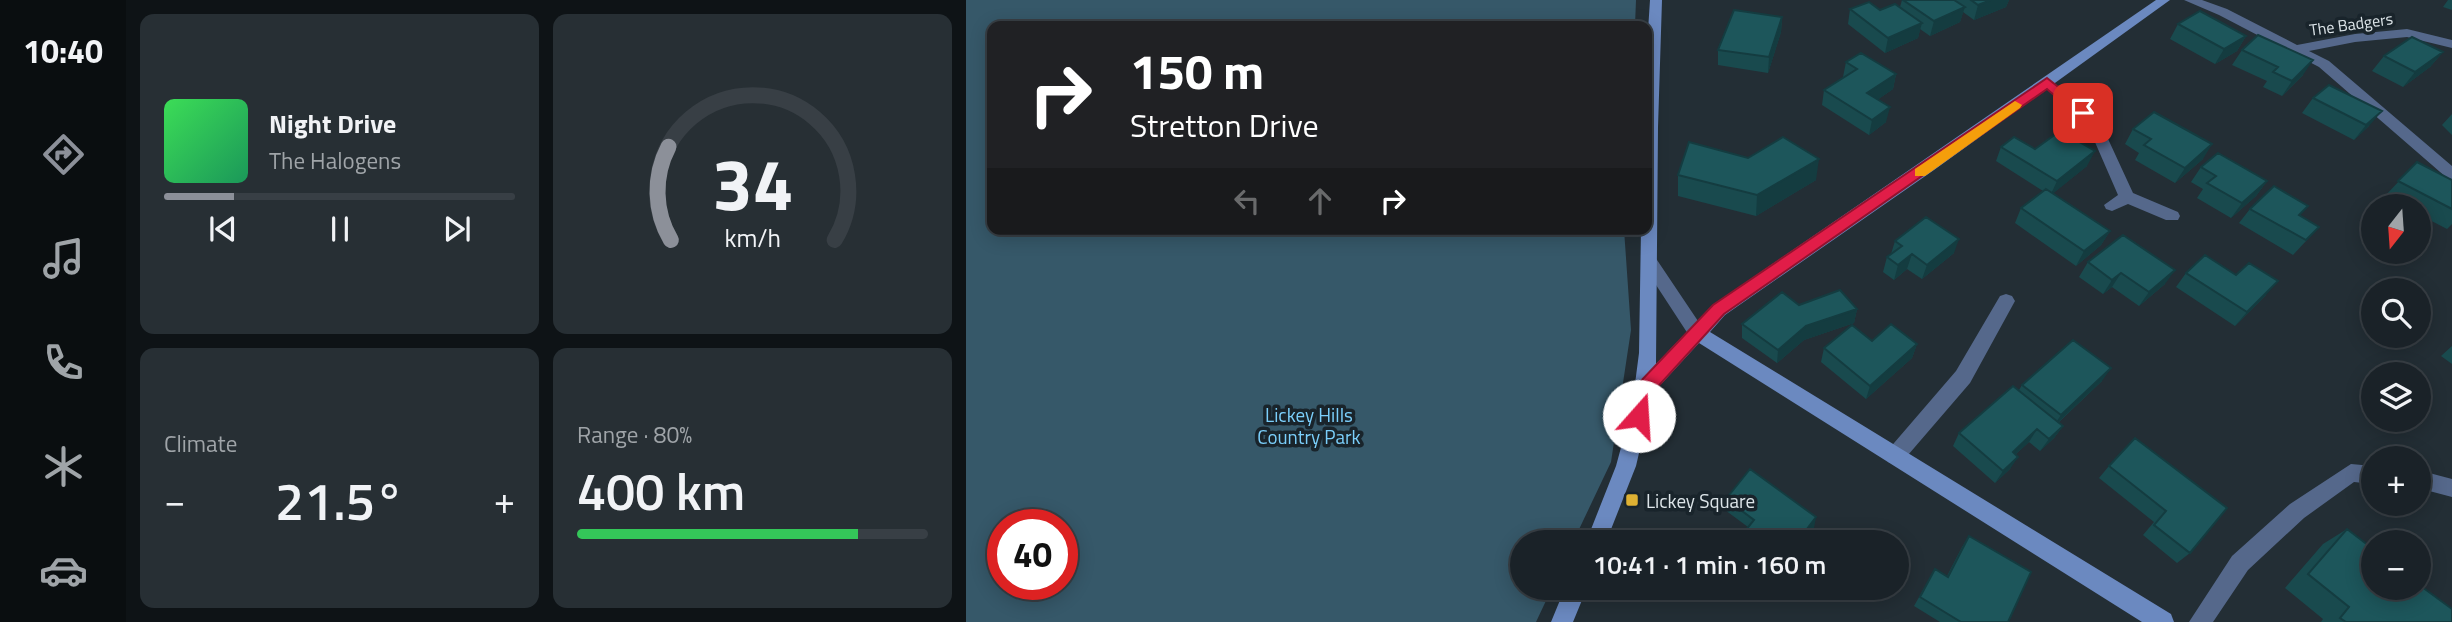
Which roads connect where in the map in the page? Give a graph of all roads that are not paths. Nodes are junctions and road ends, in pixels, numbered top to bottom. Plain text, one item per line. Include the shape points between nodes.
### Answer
1 (1656, 0) edge
2 (2164, 0) edge
3 (2190, 0) edge
4 (2452, 44) edge
5 (2297, 50) junction
6 (1652, 57) edge
7 (2047, 82) junction
8 (2452, 174) edge
9 (2127, 197) junction
10 (2112, 205) dead end
11 (2172, 216) dead end
12 (1649, 235) edge
13 (1649, 261) junction
14 (2006, 301) dead end
15 (1696, 332) junction
16 (1644, 389) junction
17 (1895, 456) junction
18 (2361, 474) edge
19 (2431, 482) edge
20 (2452, 488) edge
21 (1601, 530) edge
22 (1571, 600) edge
23 (1562, 622) edge
24 (2163, 622) edge
25 (2200, 622) edge

1 - 6 street
2 - 7 street
3 - 5 street
4 - 5 street, The Badgers via 2407,33
5 - 8 street via 2324,64
7 - 9 street via 2098,131
7 - 15 street via 1718,310
9 - 10 street
9 - 11 street
12 - 13 street
13 - 15 street
13 - 16 street via 1651,339
14 - 17 street via 1963,377
15 - 16 street
15 - 17 street
16 - 21 street via 1627,470
17 - 24 street
18 - 25 street via 2351,473 2297,511 2240,563
19 - 20 street
22 - 23 street

